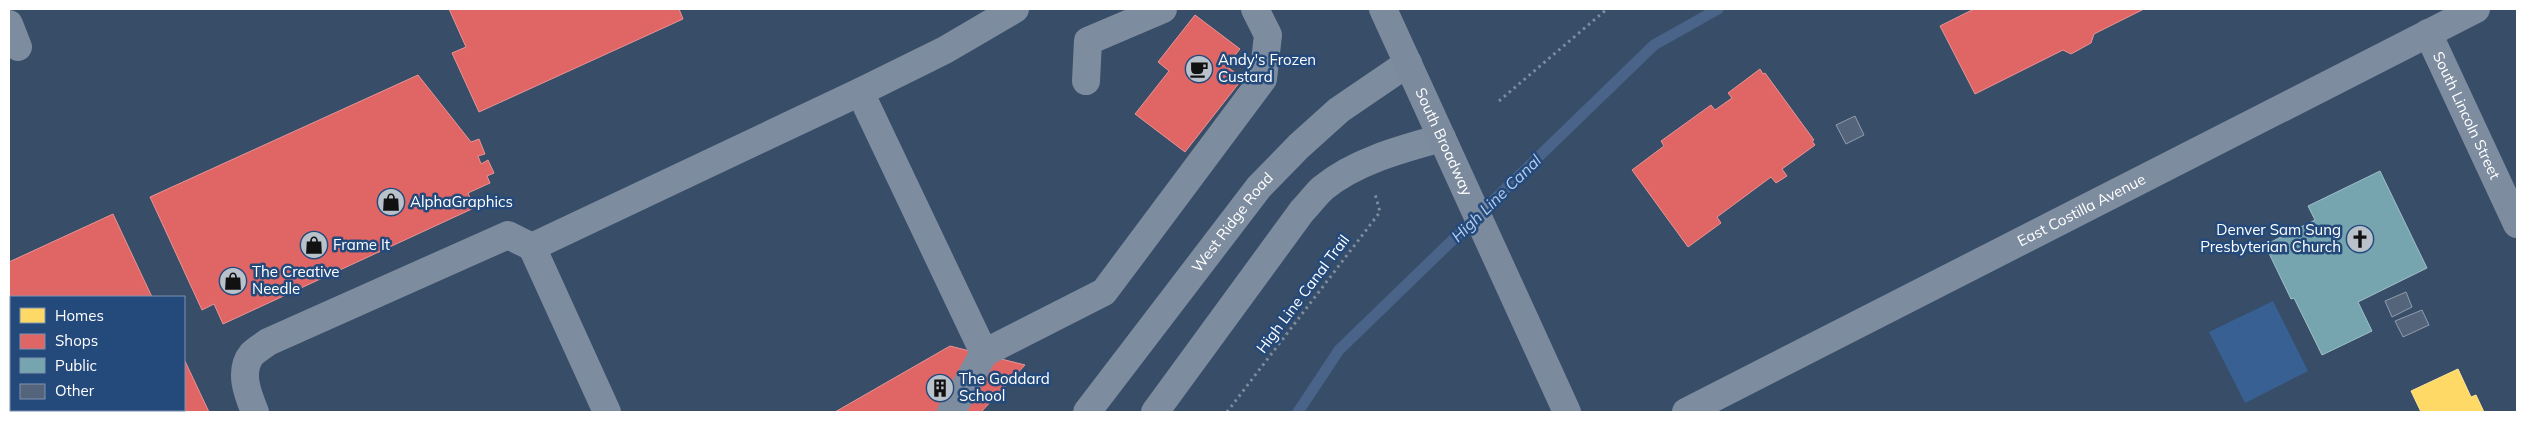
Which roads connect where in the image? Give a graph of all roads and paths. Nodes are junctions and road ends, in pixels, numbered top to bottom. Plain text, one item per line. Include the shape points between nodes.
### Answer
1 (1015, 9) edge
2 (1163, 9) edge
3 (1255, 9) edge
4 (1383, 9) edge
5 (1607, 9) edge
6 (2476, 9) edge
7 (984, 17) edge
8 (2428, 33) junction
9 (1408, 64) junction
10 (1086, 82) dead end
11 (860, 92) junction
12 (1499, 101) dead end
13 (1442, 138) junction
14 (1374, 193) dead end
15 (2517, 224) edge
16 (532, 246) junction
17 (984, 353) junction
18 (255, 412) edge
19 (607, 412) edge
20 (950, 412) edge
21 (1087, 412) edge
22 (1155, 412) edge
23 (1227, 412) edge
24 (1567, 412) edge
25 (1686, 412) edge

1 - 7 street
2 - 10 street via 1088,41
3 - 17 street via 1268,35 1263,79 1104,292
4 - 9 main road, South Broadway
5 - 12 path
6 - 8 street, East Costilla Avenue
7 - 11 street
8 - 15 street, South Lincoln Street
8 - 25 street, East Costilla Avenue
9 - 13 main road, South Broadway
9 - 21 street, West Ridge Road via 1339,110 1259,187
11 - 16 street
11 - 17 street
13 - 22 street via 1381,157 1323,188
13 - 24 main road, South Broadway
14 - 23 path, High Line Canal Trail via 1380,212
16 - 18 street via 508,235 268,342 252,355 245,370 247,393
16 - 19 street
17 - 20 street

